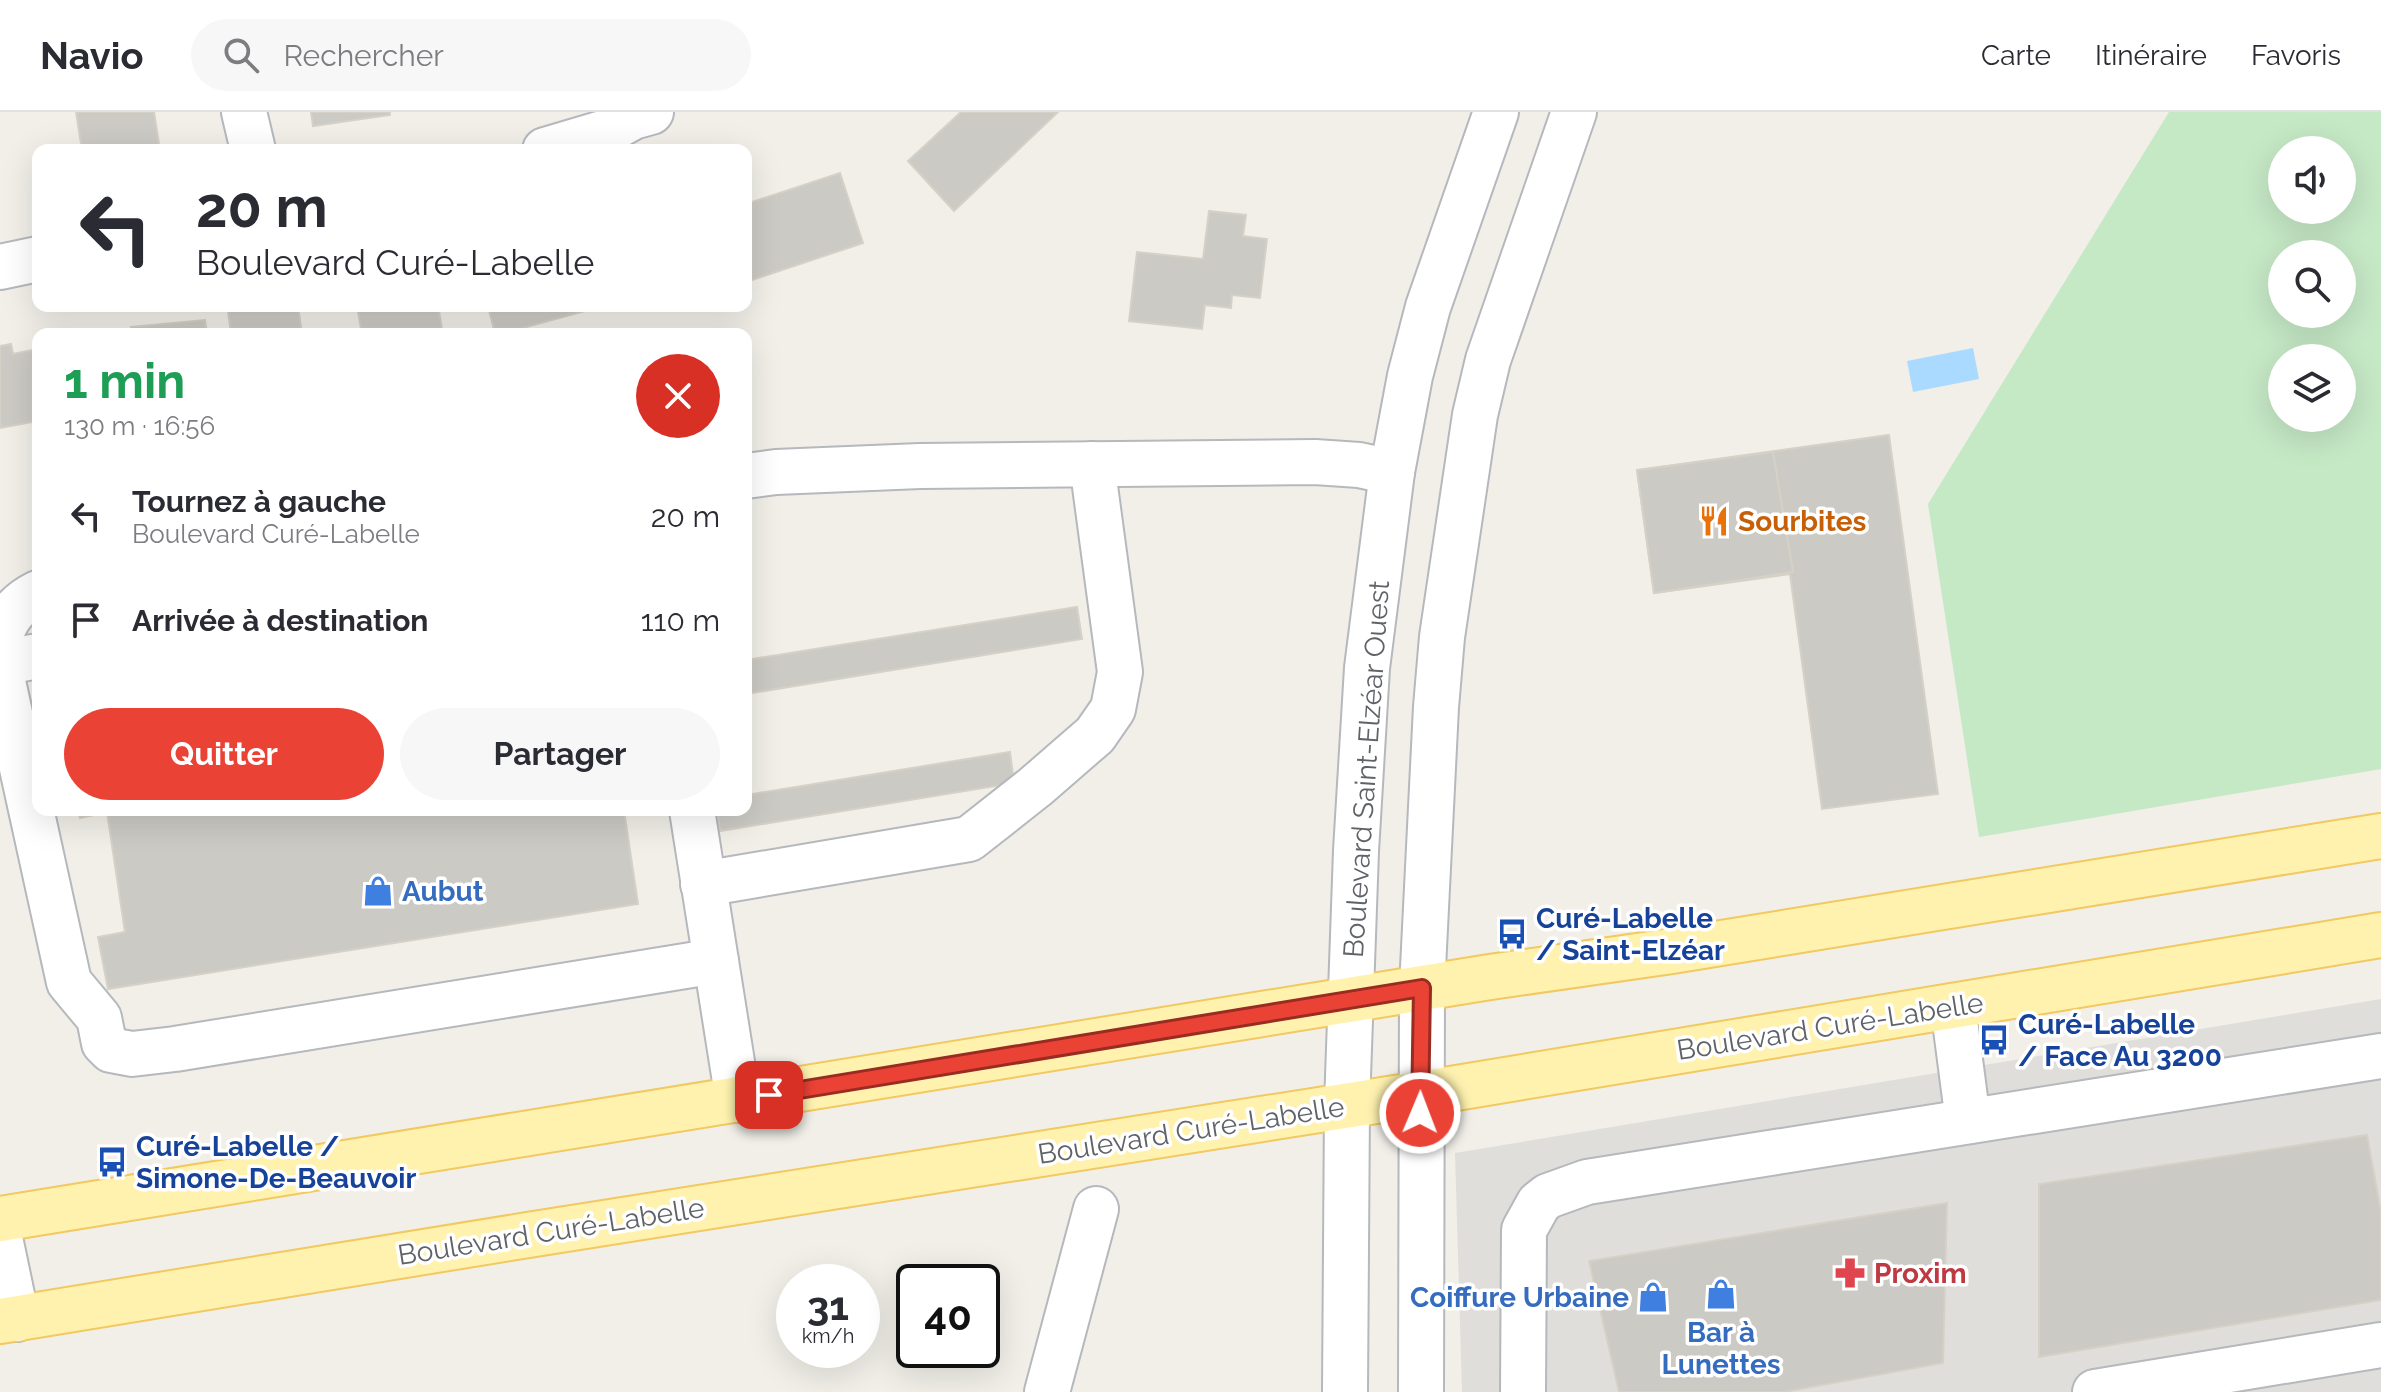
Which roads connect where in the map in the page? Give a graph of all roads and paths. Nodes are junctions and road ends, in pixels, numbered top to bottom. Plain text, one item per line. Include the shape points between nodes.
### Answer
1 (244, 112) edge
2 (651, 112) edge
3 (1496, 112) edge
4 (1574, 112) edge
5 (252, 144) edge
6 (565, 144) edge
7 (32, 260) edge
8 (0, 267) edge
9 (1092, 464) junction
10 (1392, 472) junction
11 (752, 475) edge
12 (32, 596) edge
13 (0, 637) edge
14 (32, 657) edge
15 (0, 665) edge
16 (32, 812) edge
17 (33, 816) edge
18 (693, 816) edge
19 (2381, 836) edge
20 (703, 884) junction
21 (2381, 935) edge
22 (716, 961) junction
23 (1422, 988) junction
24 (1350, 1001) junction
25 (1953, 1006) junction
26 (2381, 1056) edge
27 (1420, 1094) junction
28 (738, 1100) junction
29 (1347, 1105) junction
30 (1968, 1121) junction
31 (1096, 1209) dead end
32 (0, 1219) edge
33 (0, 1238) edge
34 (8, 1320) edge
35 (2381, 1345) edge
36 (1047, 1392) edge
37 (1345, 1392) edge
38 (1421, 1392) edge
39 (1523, 1392) edge
40 (2095, 1392) edge

1 - 5 street
2 - 6 street
3 - 10 street, Boulevard Saint-Elzéar Ouest via 1428,307
4 - 23 street via 1500,324 1475,415 1438,680
7 - 8 street
9 - 10 street via 1315,462
9 - 11 street
9 - 20 street via 1120,672 1113,709 1095,735 969,839
10 - 24 street, Boulevard Saint-Elzéar Ouest via 1367,668
12 - 13 street via 9,616
14 - 15 street
15 - 16 street
17 - 22 street via 69,982 99,1018 104,1043 111,1050 132,1054 175,1049
18 - 20 street
19 - 23 main road
20 - 22 street
21 - 25 main road, Boulevard Curé-Labelle
22 - 28 street
23 - 24 main road
23 - 27 street
24 - 28 main road
24 - 29 street, Boulevard Saint-Elzéar Ouest
25 - 27 main road, Boulevard Curé-Labelle
25 - 30 street
26 - 30 street
27 - 29 main road, Boulevard Curé-Labelle
27 - 38 street
28 - 32 main road
29 - 34 main road, Boulevard Curé-Labelle
29 - 37 street, Boulevard Saint-Elzéar Ouest
30 - 39 street via 1587,1182 1548,1196 1524,1230
31 - 36 street
33 - 34 street
35 - 40 street

